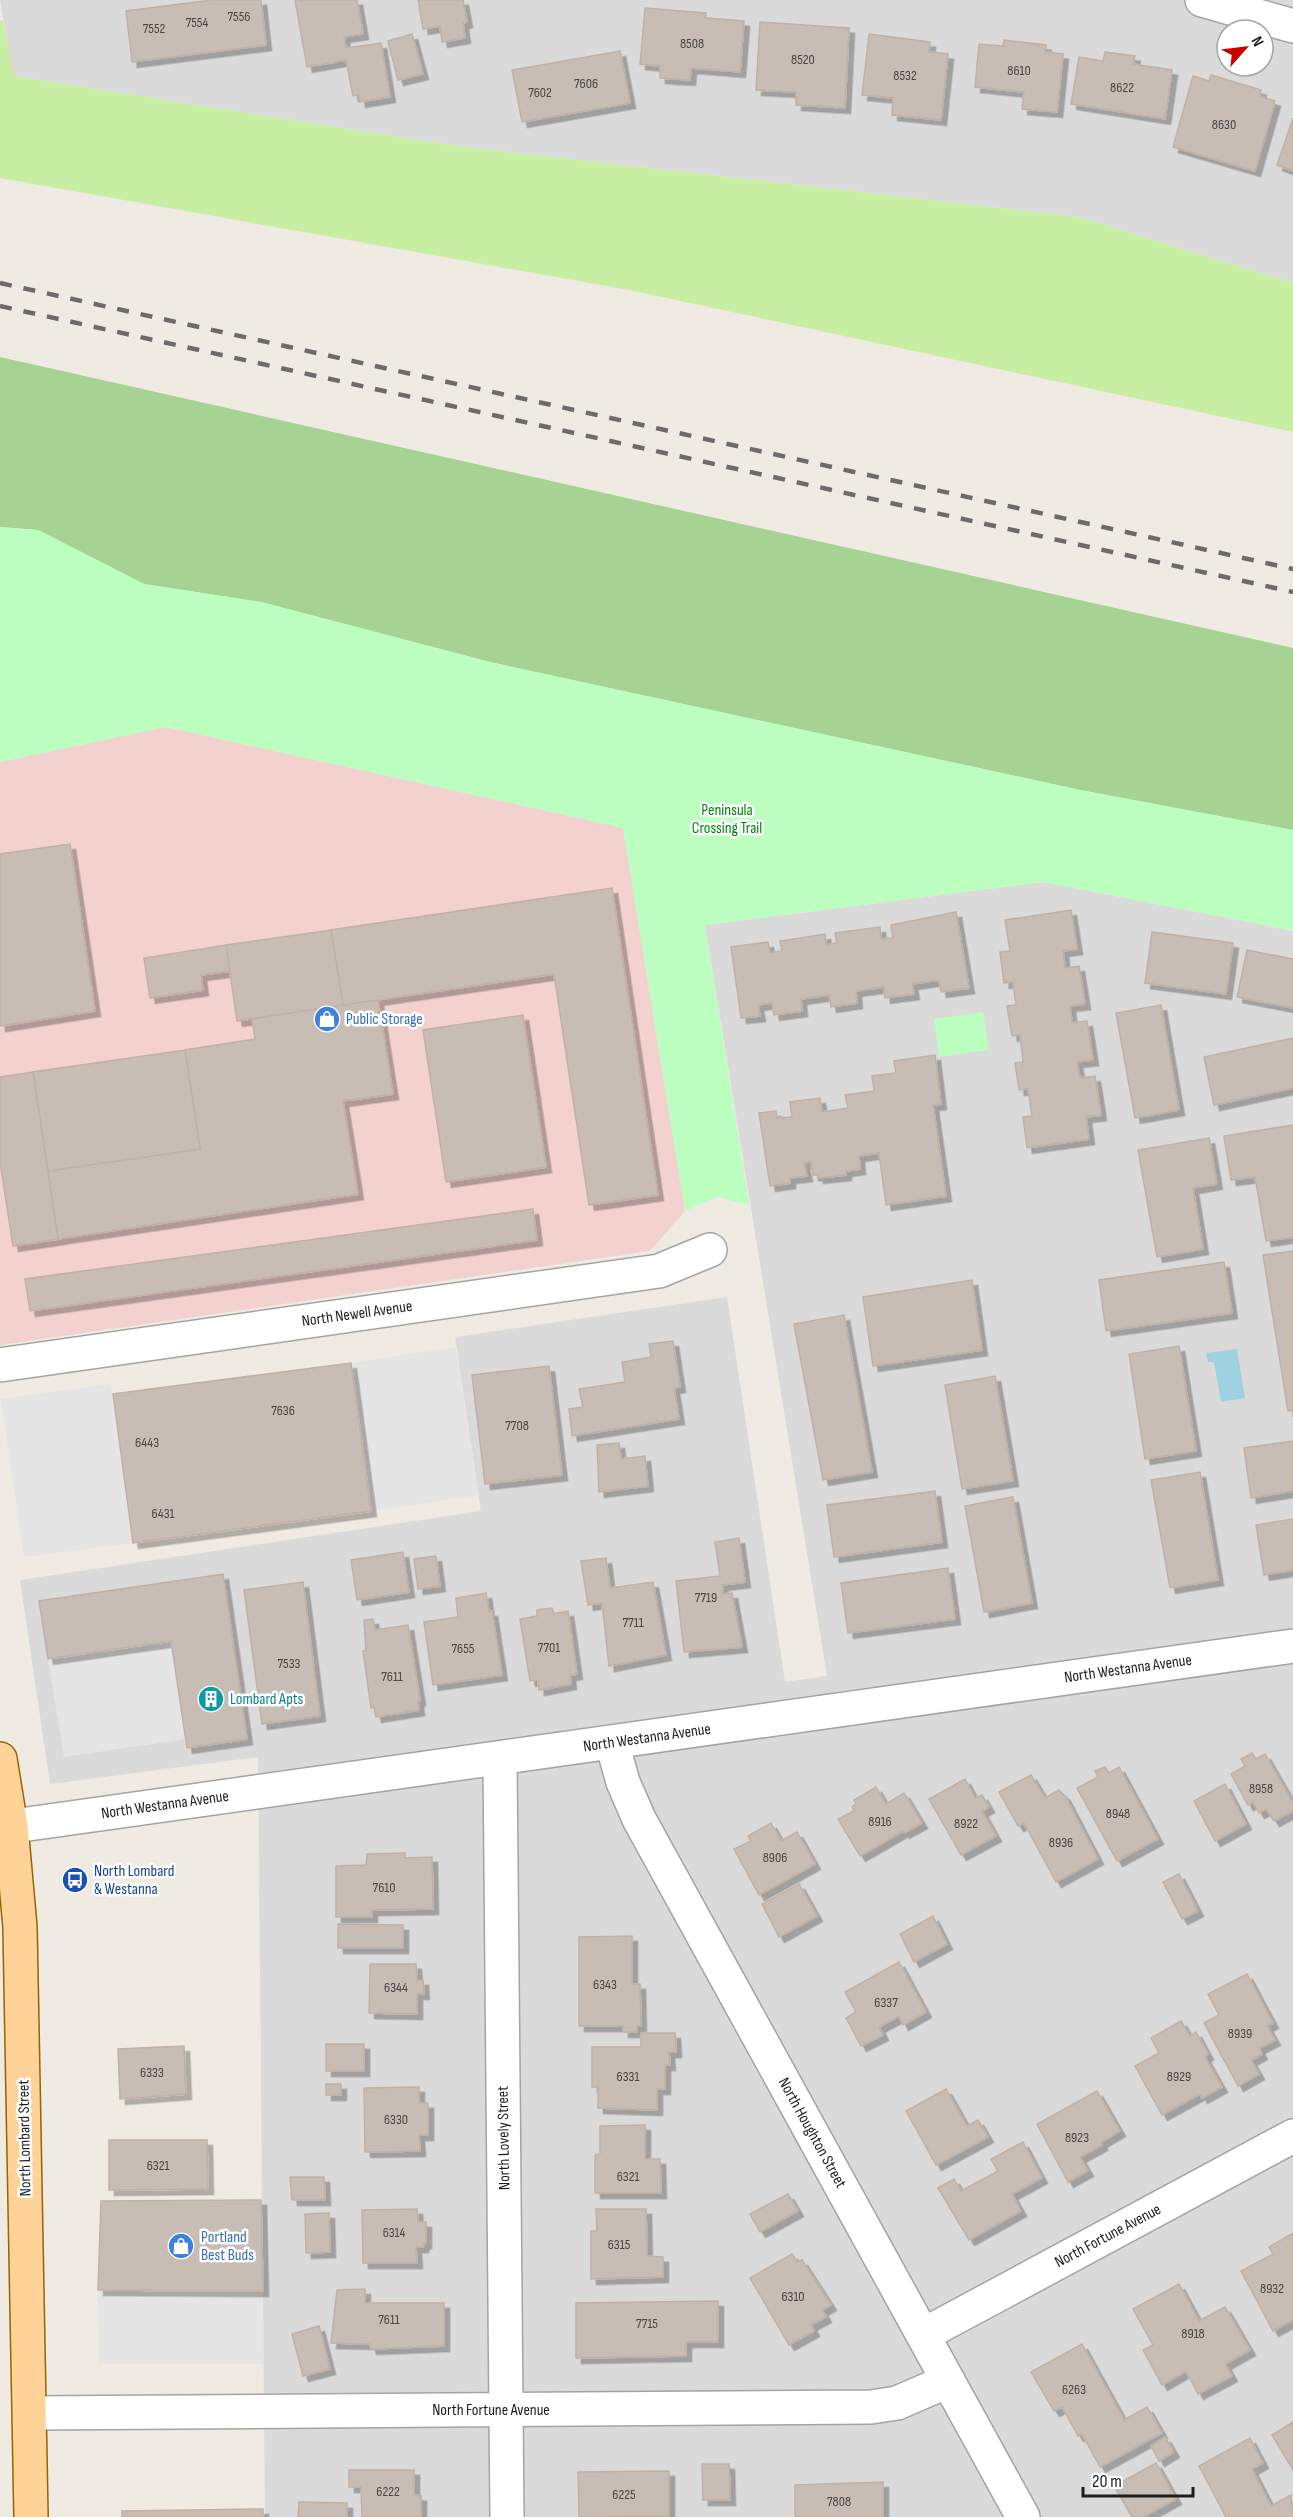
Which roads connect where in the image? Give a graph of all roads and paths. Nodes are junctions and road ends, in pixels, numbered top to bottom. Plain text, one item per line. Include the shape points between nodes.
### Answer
1 (1202, 0) edge
2 (1293, 26) edge
3 (710, 1250) dead end
4 (0, 1365) edge
5 (1293, 1646) edge
6 (612, 1743) junction
7 (500, 1759) junction
8 (0, 1760) edge
9 (5, 1828) edge
10 (1293, 2136) edge
11 (923, 2336) junction
12 (948, 2381) junction
13 (506, 2410) junction
14 (30, 2413) junction
15 (31, 2517) edge
16 (507, 2517) edge
17 (1023, 2517) edge

1 - 2 street
3 - 4 street, North Newell Avenue via 659,1271
5 - 6 street, North Westanna Avenue
6 - 7 street, North Westanna Avenue
6 - 11 street, North Houghton Street via 639,1820
7 - 9 street, North Westanna Avenue
7 - 13 street, North Lovely Street
8 - 9 main road, North Lombard Street
9 - 14 main road, North Lombard Street via 20,1927
10 - 11 street, North Fortune Avenue
11 - 12 street, North Houghton Street
12 - 13 street, North Fortune Avenue via 897,2403 871,2407
12 - 17 street, North Houghton Street
13 - 14 street, North Fortune Avenue
13 - 16 street, North Lovely Street
14 - 15 main road, North Lombard Street

